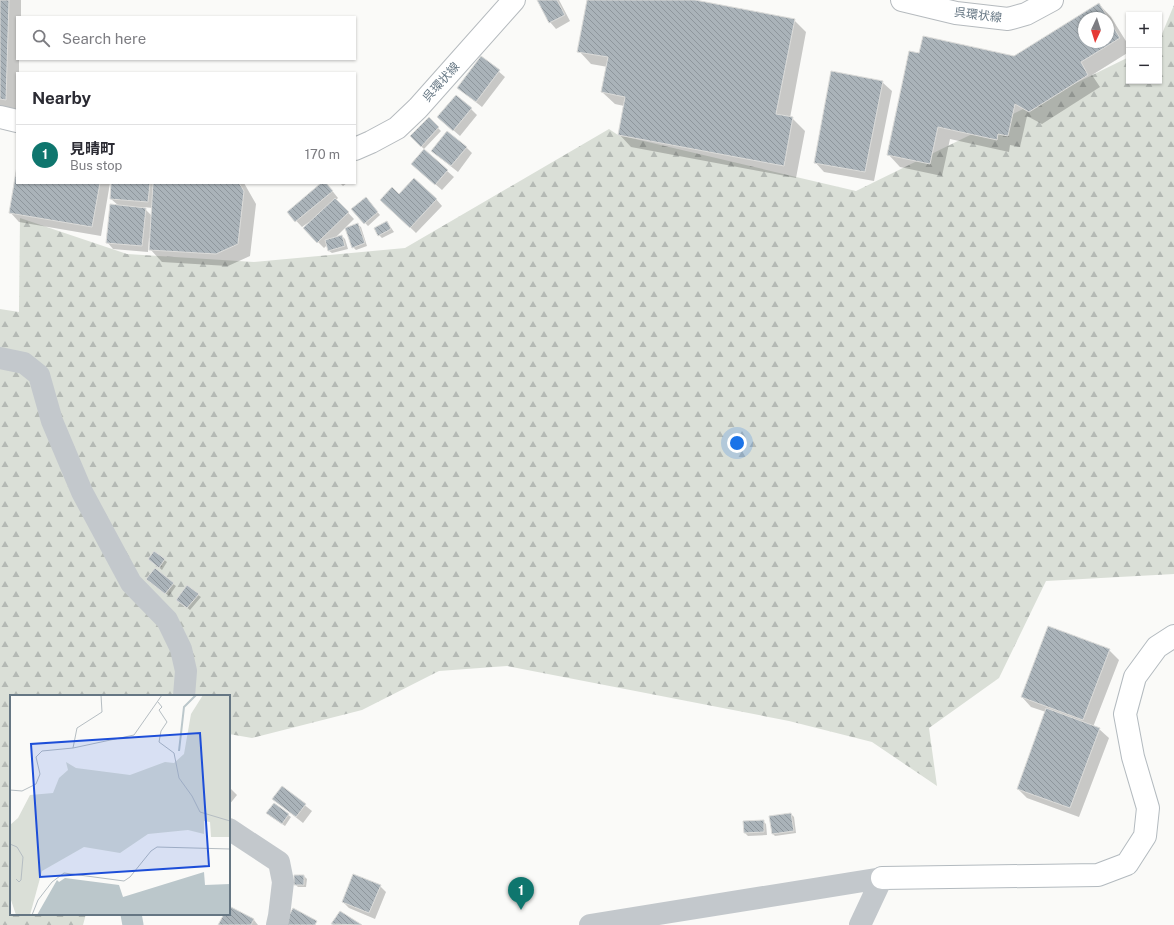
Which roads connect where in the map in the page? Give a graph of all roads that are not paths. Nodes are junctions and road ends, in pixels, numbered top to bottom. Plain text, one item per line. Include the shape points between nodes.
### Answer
1 (514, 0) edge
2 (902, 0) edge
3 (1052, 0) edge
4 (0, 117) edge
5 (16, 121) edge
6 (356, 149) edge
7 (0, 358) edge
8 (1174, 636) edge
9 (184, 695) edge
10 (230, 830) edge
11 (882, 878) junction
12 (277, 925) edge
13 (590, 925) edge
14 (860, 925) edge

1 - 6 street, 呉環状線 via 418,108 396,128
2 - 3 street, 呉環状線 via 956,13 1008,19 1026,14
4 - 5 street
7 - 9 street via 24,363 39,376 52,421 82,492 131,583 167,620 181,649 186,671
8 - 11 street via 1157,647 1135,677 1125,714 1148,808 1146,836 1127,864 1098,875
10 - 12 street via 279,862 283,882
11 - 13 street
11 - 14 street

